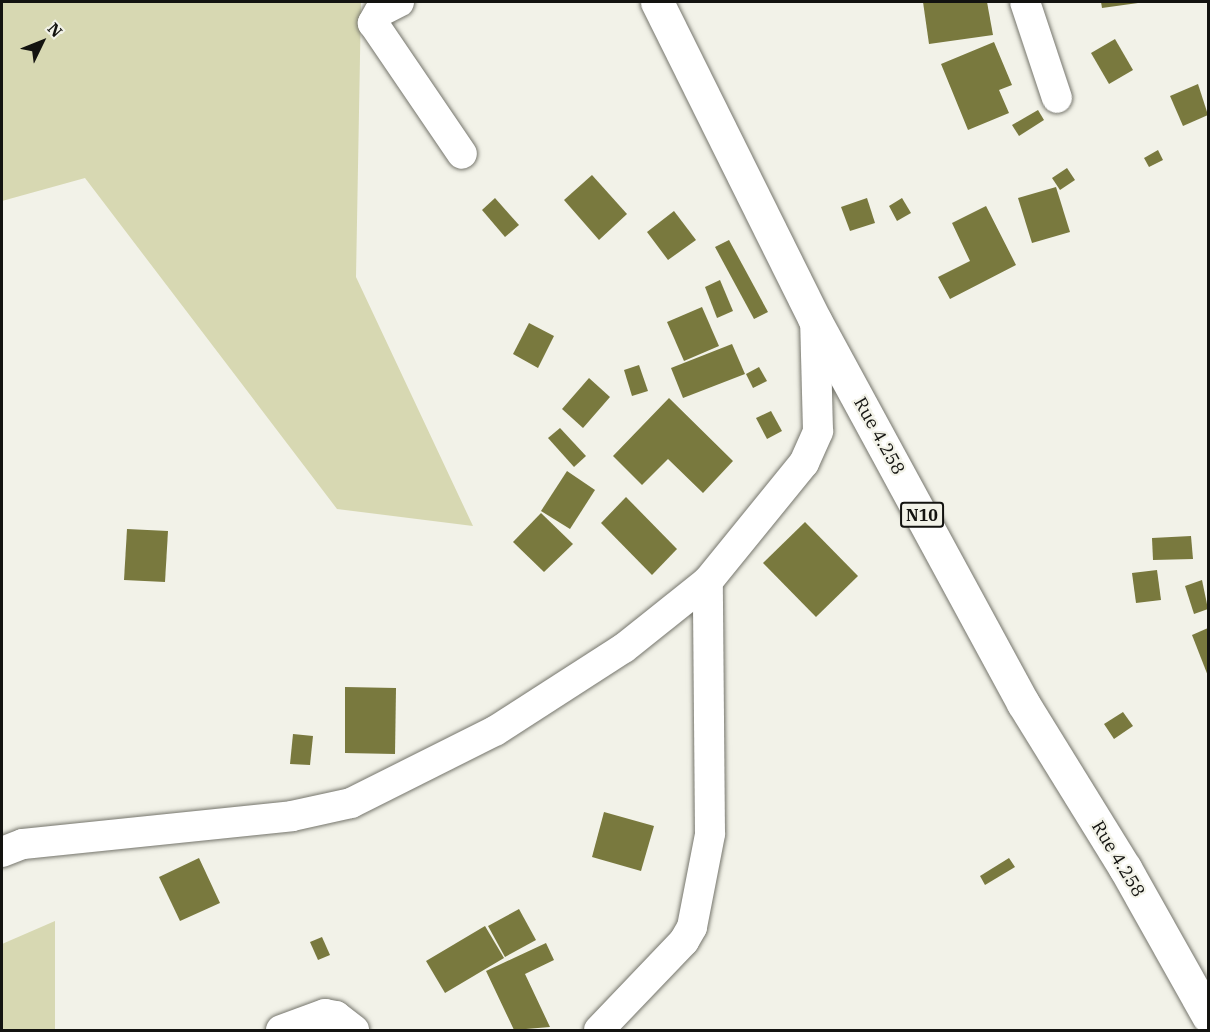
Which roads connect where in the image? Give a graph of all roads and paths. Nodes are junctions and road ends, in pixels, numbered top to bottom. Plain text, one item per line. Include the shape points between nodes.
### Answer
1 (399, 2) edge
2 (657, 2) edge
3 (1025, 2) edge
4 (1058, 98) dead end
5 (462, 154) dead end
6 (815, 320) junction
7 (708, 581) junction
8 (2, 852) edge
9 (1209, 1016) edge
10 (281, 1030) edge
11 (354, 1030) edge
12 (599, 1030) edge

1 - 5 street via 379,12 373,23
2 - 6 highway, Rue 4.258 / N10
3 - 4 street
6 - 7 street via 818,431 804,463
6 - 9 highway, Rue 4.258 / N10 via 1023,702 1125,868
7 - 8 street via 624,648 495,731 351,803 292,816 23,843
7 - 12 street via 710,834 692,927 684,941
10 - 11 street via 325,1014 336,1016

